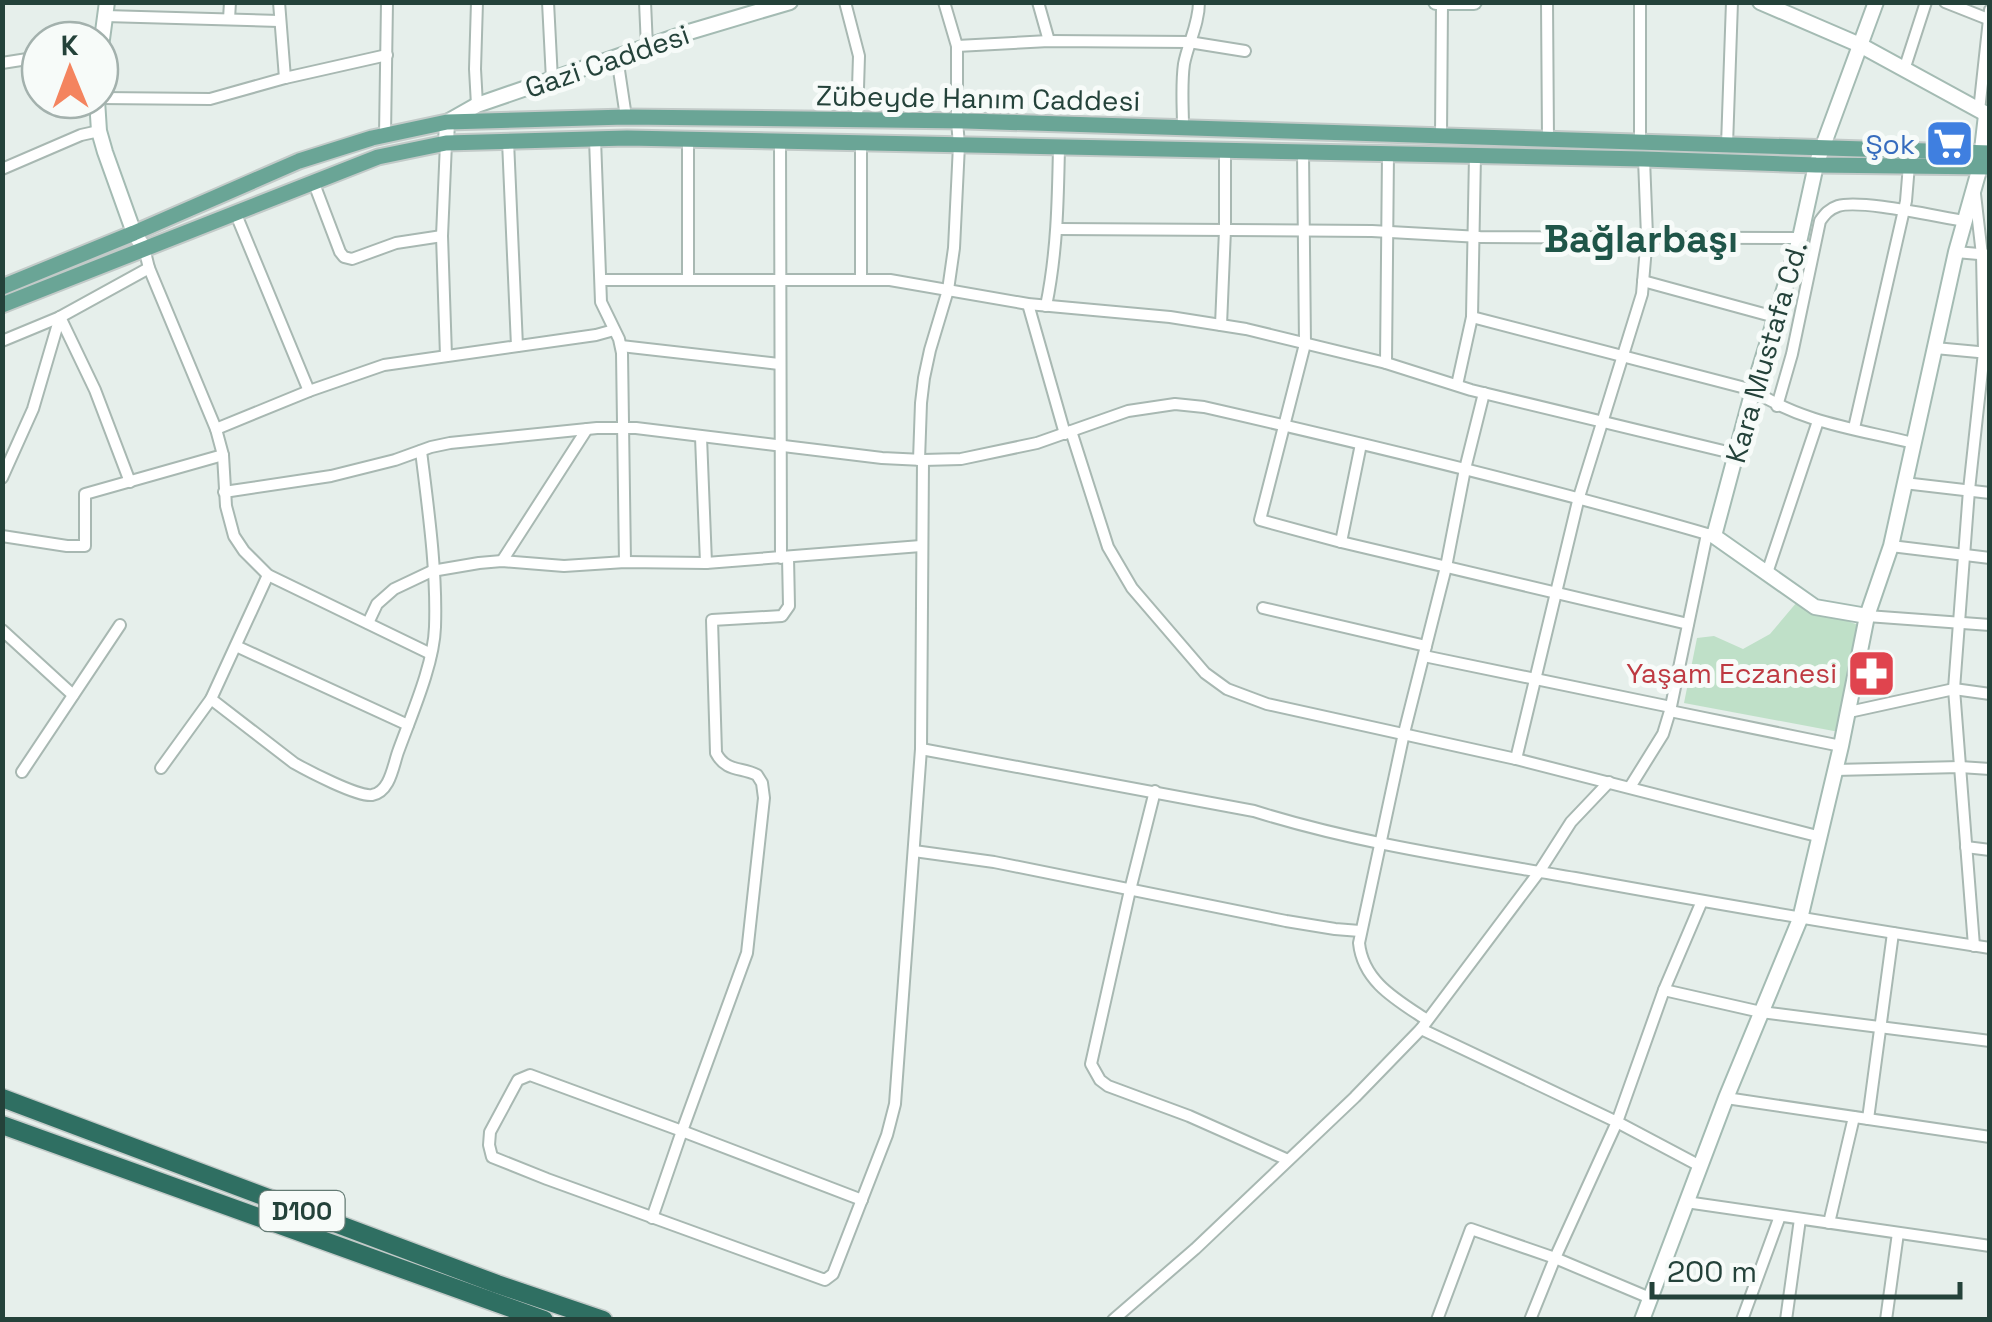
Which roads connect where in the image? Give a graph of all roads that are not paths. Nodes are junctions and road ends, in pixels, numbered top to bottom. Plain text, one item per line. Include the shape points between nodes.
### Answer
1 (230, 2) edge
2 (279, 2) edge
3 (388, 2) edge
4 (478, 2) edge
5 (548, 2) edge
6 (644, 2) edge
7 (790, 2) edge
8 (845, 2) edge
9 (944, 2) edge
10 (1038, 2) edge
11 (1198, 2) edge
12 (1474, 2) edge
13 (1548, 2) edge
14 (1640, 2) edge
15 (1732, 2) edge
16 (1760, 2) edge
17 (1876, 2) edge
18 (1926, 2) edge
19 (1945, 2) edge
20 (1439, 3) edge
21 (106, 9) edge
22 (1990, 10) edge
23 (229, 19) junction
24 (1988, 19) edge
25 (278, 21) junction
26 (1048, 41) junction
27 (1189, 42) junction
28 (1860, 45) junction
29 (647, 46) junction
30 (957, 46) junction
31 (1245, 51) dead end
32 (387, 55) junction
33 (617, 57) junction
34 (1904, 70) junction
35 (285, 78) junction
36 (552, 80) junction
37 (120, 99) edge
38 (477, 105) junction
39 (1985, 114) edge
40 (626, 117) junction
41 (99, 120) edge
42 (858, 120) junction
43 (956, 121) junction
44 (447, 122) junction
45 (1184, 128) junction
46 (99, 131) junction
47 (385, 135) junction
48 (1441, 136) junction
49 (595, 139) junction
50 (688, 140) junction
51 (1548, 140) junction
52 (508, 141) junction
53 (780, 141) junction
54 (861, 142) junction
55 (446, 143) junction
56 (959, 145) junction
57 (1727, 145) junction
58 (1059, 146) junction
59 (1823, 148) junction
60 (1225, 150) junction
61 (1642, 151) junction
62 (1303, 152) junction
63 (1388, 154) junction
64 (1475, 156) junction
65 (1985, 160) edge
66 (1909, 165) junction
67 (1816, 166) junction
68 (2, 169) edge
69 (313, 181) junction
70 (1974, 186) junction
71 (1903, 211) junction
72 (235, 212) junction
73 (1965, 221) junction
74 (1058, 229) junction
75 (1225, 230) junction
76 (1305, 230) junction
77 (1389, 233) junction
78 (134, 234) junction
79 (442, 236) junction
80 (1647, 236) junction
81 (1475, 237) junction
82 (1800, 238) junction
83 (144, 248) junction
84 (1956, 252) junction
85 (1986, 255) edge
86 (149, 268) junction
87 (688, 279) junction
88 (778, 279) junction
89 (601, 280) junction
90 (860, 280) junction
91 (1643, 281) junction
92 (2, 287) edge
93 (948, 290) junction
94 (1028, 304) junction
95 (2, 305) edge
96 (1046, 306) junction
97 (60, 316) junction
98 (1472, 317) junction
99 (1775, 318) junction
100 (1221, 325) junction
101 (614, 330) junction
102 (2, 341) edge
103 (1305, 344) junction
104 (518, 346) junction
105 (621, 346) junction
106 (1935, 348) junction
107 (1987, 352) edge
108 (446, 356) junction
109 (1622, 356) junction
110 (778, 364) junction
111 (1386, 364) junction
112 (1457, 385) junction
113 (1753, 390) junction
114 (309, 391) junction
115 (1484, 393) junction
116 (1777, 406) junction
117 (1600, 422) junction
118 (1818, 422) junction
119 (1284, 426) junction
120 (622, 427) junction
121 (1854, 428) junction
122 (216, 429) junction
123 (587, 429) junction
124 (1068, 432) junction
125 (701, 437) junction
126 (1362, 444) junction
127 (1913, 444) junction
128 (779, 446) junction
129 (421, 451) junction
130 (1736, 454) junction
131 (223, 455) junction
132 (921, 460) junction
133 (1465, 469) junction
134 (2, 478) edge
135 (130, 482) junction
136 (1904, 484) junction
137 (1969, 490) junction
138 (224, 492) junction
139 (1990, 493) edge
140 (1579, 498) junction
141 (1711, 535) junction
142 (2, 536) edge
143 (1341, 542) junction
144 (921, 546) junction
145 (1891, 546) junction
146 (1964, 555) junction
147 (784, 558) junction
148 (1990, 558) edge
149 (502, 561) junction
150 (625, 562) junction
151 (706, 562) junction
152 (1446, 567) junction
153 (432, 571) junction
154 (1767, 573) junction
155 (268, 575) junction
156 (1556, 594) junction
157 (1264, 608) dead end
158 (1867, 616) junction
159 (1959, 622) junction
160 (368, 623) junction
161 (1688, 624) junction
162 (1990, 625) edge
163 (120, 626) dead end
164 (2, 630) edge
165 (236, 646) junction
166 (1425, 651) junction
167 (431, 654) junction
168 (1535, 678) junction
169 (1954, 689) junction
170 (73, 694) junction
171 (1990, 694) edge
172 (211, 699) junction
173 (1670, 709) junction
174 (1848, 712) junction
175 (408, 725) junction
176 (1404, 733) junction
177 (1841, 746) junction
178 (921, 749) junction
179 (1516, 759) junction
180 (1960, 767) junction
181 (161, 768) dead end
182 (1990, 769) edge
183 (1836, 770) junction
184 (22, 772) dead end
185 (1609, 782) junction
186 (1630, 787) junction
187 (1155, 791) junction
188 (1820, 837) junction
189 (1380, 844) junction
190 (1966, 847) junction
191 (1990, 850) edge
192 (914, 851) junction
193 (1539, 872) junction
194 (1130, 890) junction
195 (1702, 900) junction
196 (1800, 919) junction
197 (1360, 931) junction
198 (1893, 933) junction
199 (1974, 946) junction
200 (1990, 948) edge
201 (1664, 990) junction
202 (1762, 1012) junction
203 (1424, 1024) junction
204 (1882, 1028) junction
205 (1990, 1041) edge
206 (2, 1098) edge
207 (1726, 1098) junction
208 (1854, 1117) junction
209 (1868, 1119) junction
210 (1616, 1122) junction
211 (2, 1125) edge
212 (682, 1131) junction
213 (1990, 1137) edge
214 (1288, 1160) junction
215 (1700, 1166) junction
216 (862, 1200) junction
217 (1686, 1202) junction
218 (1780, 1216) junction
219 (652, 1218) junction
220 (1800, 1219) junction
221 (1829, 1223) junction
222 (1898, 1233) junction
223 (1990, 1246) edge
224 (1555, 1258) junction
225 (1650, 1298) junction
226 (544, 1320) edge
227 (603, 1320) edge
228 (1114, 1320) edge
229 (1437, 1320) edge
230 (1530, 1320) edge
231 (1642, 1320) edge
232 (1742, 1320) edge
233 (1786, 1320) edge
234 (1886, 1320) edge

1 - 23 street
2 - 25 street
3 - 32 street
4 - 38 street
5 - 36 street
6 - 29 street
7 - 29 street, Gazi Caddesi
8 - 42 street via 859,56
9 - 30 street
10 - 26 street
11 - 27 street
12 - 20 street
13 - 51 street
14 - 61 street
15 - 57 street
16 - 28 street
17 - 28 street, Kara Mustafa Cd.
18 - 34 street
19 - 24 street
20 - 48 street
21 - 23 street
22 - 24 street
23 - 25 street
24 - 39 street
25 - 35 street
26 - 27 street
26 - 30 street
27 - 31 street
27 - 45 street
28 - 34 street
28 - 59 street, Kara Mustafa Cd.
29 - 33 street, Gazi Caddesi
30 - 43 street
32 - 35 street
32 - 47 street
33 - 36 street, Gazi Caddesi
33 - 40 street
34 - 39 street
35 - 37 street via 210,99
36 - 38 street, Gazi Caddesi
38 - 44 street, Gazi Caddesi
39 - 65 street
40 - 42 main road, Zübeyde Hanım Caddesi
40 - 44 main road, Zübeyde Hanım Caddesi
41 - 46 street
42 - 43 main road, Zübeyde Hanım Caddesi
43 - 45 main road, Zübeyde Hanım Caddesi
43 - 56 street
44 - 47 main road, Zübeyde Hanım Caddesi
44 - 55 street
45 - 48 main road, Zübeyde Hanım Caddesi
46 - 68 street
46 - 78 street
47 - 78 main road, Zübeyde Hanım Caddesi via 299,161
48 - 51 main road, Zübeyde Hanım Caddesi
49 - 50 main road
49 - 52 main road
49 - 89 street
50 - 53 main road
50 - 87 street
51 - 61 main road, Zübeyde Hanım Caddesi
52 - 55 main road
52 - 104 street
53 - 54 main road
53 - 88 street
54 - 56 main road
54 - 90 street
55 - 69 main road via 378,157
55 - 79 street
56 - 58 main road
56 - 93 street
57 - 59 main road, Zübeyde Hanım Caddesi
57 - 61 main road, Zübeyde Hanım Caddesi
58 - 60 main road
58 - 74 street
59 - 65 main road, Zübeyde Hanım Caddesi
59 - 67 street, Kara Mustafa Cd.
60 - 62 main road
60 - 75 street
61 - 64 main road
61 - 67 main road
61 - 80 street
62 - 63 main road
62 - 76 street
63 - 64 main road
63 - 77 street
64 - 81 street
65 - 66 main road
65 - 70 street
66 - 67 main road
66 - 71 street
67 - 82 street, Kara Mustafa Cd.
69 - 72 main road
69 - 79 street via 344,257
70 - 73 street
70 - 85 street
71 - 73 street
71 - 116 street via 1848,205 1827,211 1820,221
71 - 121 street
72 - 83 main road
72 - 114 street
73 - 84 street
74 - 75 street
74 - 96 street
75 - 76 street
75 - 100 street
76 - 77 street
76 - 103 street
77 - 81 street
77 - 111 street
78 - 83 street
78 - 92 main road, Zübeyde Hanım Caddesi
79 - 108 street
80 - 81 street
80 - 82 street
80 - 91 street
81 - 98 street
82 - 99 street, Kara Mustafa Cd.
83 - 86 street
83 - 95 main road
84 - 85 street
84 - 106 street
85 - 107 street
86 - 97 street
86 - 122 street
87 - 88 street
87 - 89 street
88 - 90 street
88 - 110 street
89 - 101 street via 601,302
90 - 93 street
91 - 99 street
91 - 109 street
93 - 94 street
93 - 132 street via 920,402
94 - 96 street
94 - 124 street
96 - 100 street
97 - 102 street
97 - 134 street via 34,409
97 - 135 street
98 - 109 street
98 - 112 street
99 - 113 street, Kara Mustafa Cd.
100 - 103 street
101 - 104 street
101 - 105 street
103 - 111 street
103 - 119 street
104 - 108 street
105 - 110 street
105 - 120 street
106 - 107 street
106 - 127 street
107 - 137 street
108 - 114 street via 384,364
109 - 113 street
109 - 117 street
110 - 128 street
111 - 112 street
112 - 115 street
113 - 116 street
113 - 130 street, Kara Mustafa Cd.
114 - 122 street
115 - 117 street
115 - 133 street
116 - 118 street
117 - 130 street
117 - 140 street
118 - 121 street
118 - 154 street
119 - 124 street via 1175,404 1128,411
119 - 126 street
119 - 143 street via 1260,520
120 - 123 street
120 - 125 street
120 - 150 street
121 - 127 street
122 - 131 street
123 - 129 street
123 - 149 street
124 - 132 street via 961,459
124 - 176 street via 1114,561 1205,673 1253,700
125 - 128 street
125 - 151 street
126 - 133 street
126 - 143 street
127 - 136 street
128 - 132 street
128 - 147 street
129 - 138 street via 331,476
129 - 153 street
130 - 141 street, Kara Mustafa Cd.
131 - 135 street
131 - 138 street
132 - 144 street
133 - 140 street
133 - 152 street
135 - 142 street via 84,494 85,546
136 - 137 street
136 - 145 street
137 - 139 street
137 - 146 street
138 - 155 street via 238,545
140 - 141 street
140 - 156 street
141 - 154 street
141 - 161 street
143 - 152 street
144 - 147 street
144 - 178 street
145 - 146 street
145 - 158 street
146 - 148 street
146 - 159 street
147 - 151 street
147 - 212 street via 789,606 782,616 712,620 716,754 730,768 757,775 764,798 747,952
149 - 150 street
149 - 153 street
150 - 151 street
152 - 156 street
152 - 166 street
153 - 160 street via 394,588
153 - 167 street
154 - 158 street via 1816,607
155 - 160 street
155 - 165 street
156 - 161 street
156 - 168 street
157 - 166 street
158 - 159 street
158 - 174 street
159 - 162 street
159 - 169 street
160 - 167 street
161 - 173 street
163 - 170 street
164 - 170 street
165 - 172 street
165 - 175 street
166 - 168 street
166 - 176 street
167 - 175 street
168 - 173 street
168 - 179 street
169 - 171 street
169 - 174 street
169 - 180 street
170 - 184 street
172 - 175 street via 294,764 368,795 387,784
172 - 181 street
173 - 177 street
173 - 186 street
174 - 177 street
176 - 179 street
176 - 189 street
177 - 183 street
178 - 187 street
178 - 192 street
179 - 185 street
180 - 182 street
180 - 183 street
180 - 190 street
183 - 188 street
185 - 186 street
185 - 193 street via 1571,822
186 - 188 street
187 - 189 street
187 - 194 street
188 - 196 street
189 - 193 street
189 - 197 street
190 - 191 street
190 - 199 street
192 - 194 street
192 - 216 street via 895,1104
193 - 195 street
193 - 203 street
194 - 197 street
194 - 214 street via 1094,1073 1108,1086
195 - 196 street
195 - 201 street
196 - 198 street
196 - 202 street
197 - 203 street via 1368,973
198 - 199 street
198 - 204 street
199 - 200 street
201 - 202 street
201 - 210 street
202 - 204 street
202 - 207 street
203 - 210 street
203 - 214 street
204 - 205 street
204 - 209 street
206 - 227 highway, D100
207 - 208 street
207 - 215 street
208 - 209 street
208 - 221 street
209 - 213 street
210 - 215 street
210 - 224 street
211 - 226 highway, D100
212 - 216 street
212 - 219 street
212 - 219 street via 530,1075 518,1080 490,1132 492,1157
214 - 228 street
215 - 217 street
216 - 219 street via 825,1280
217 - 218 street
217 - 225 street
218 - 220 street
218 - 232 street
220 - 221 street
220 - 233 street
221 - 222 street
222 - 223 street
222 - 234 street
224 - 225 street
224 - 229 street via 1471,1229
224 - 230 street
225 - 231 street

